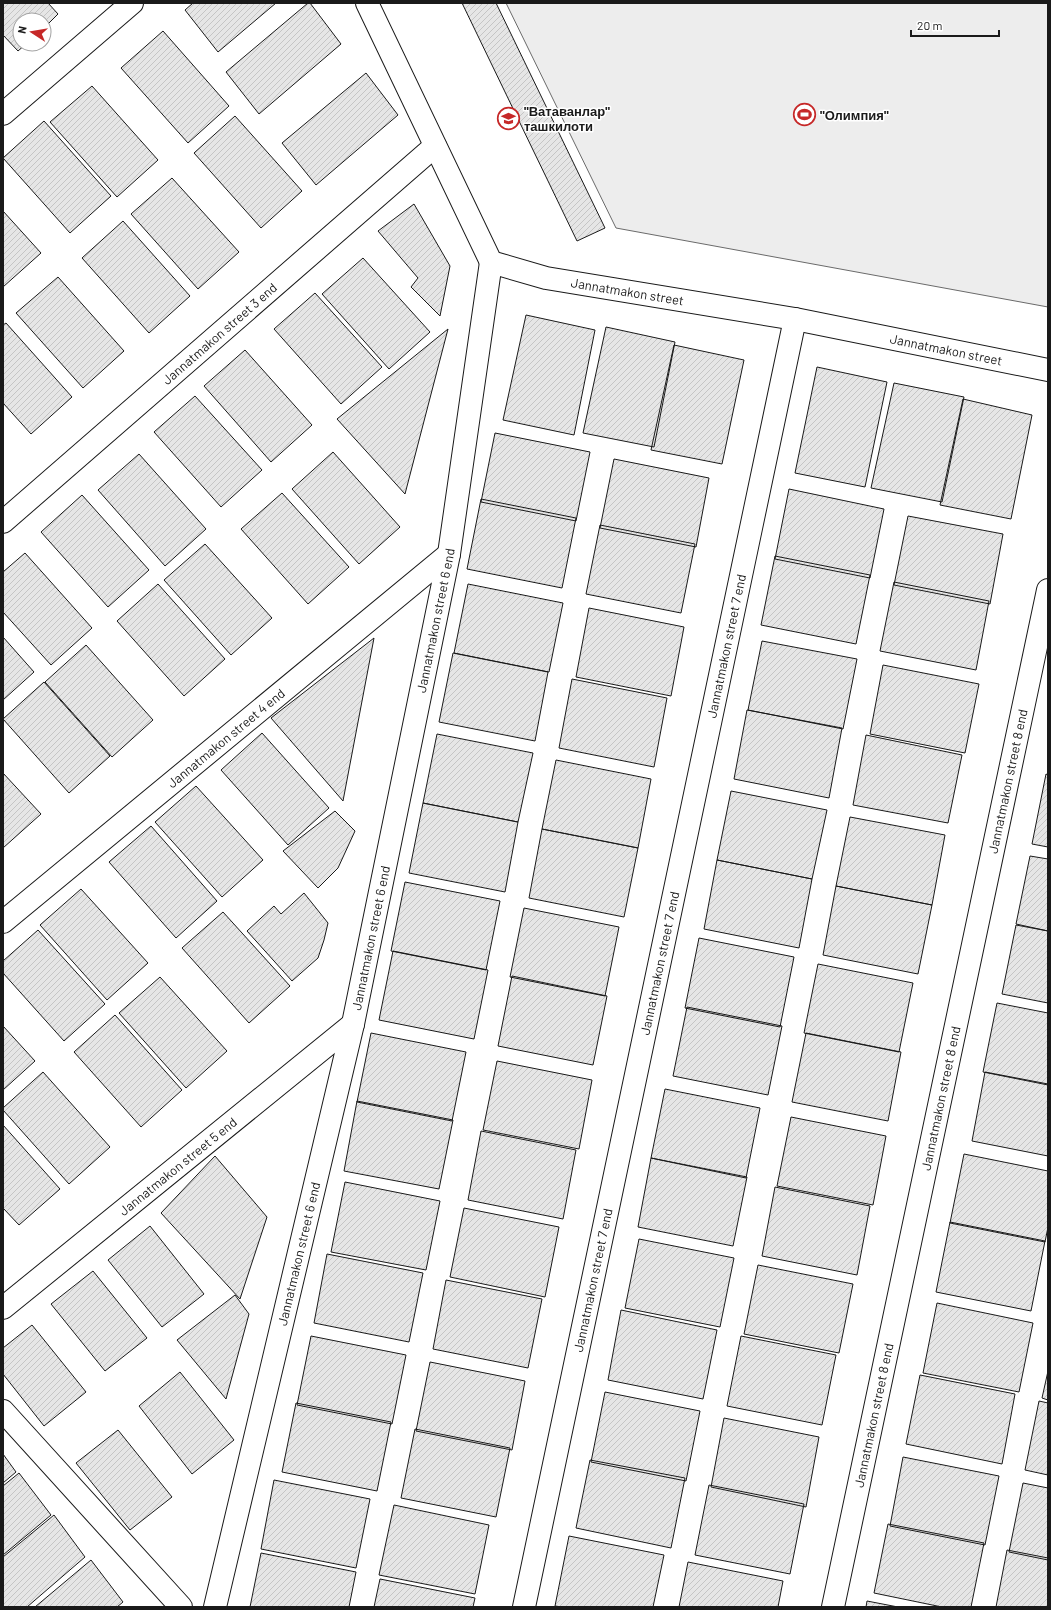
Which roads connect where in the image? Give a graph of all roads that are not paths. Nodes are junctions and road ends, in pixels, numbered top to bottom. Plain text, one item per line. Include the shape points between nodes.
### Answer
1 (132, 3) edge
2 (367, 3) edge
3 (3, 114) edge
4 (435, 146) junction
5 (491, 262) junction
6 (795, 319) junction
7 (1048, 370) edge
8 (3, 522) edge
9 (449, 554) junction
10 (1048, 590) edge
11 (3, 922) edge
12 (353, 1024) junction
13 (3, 1308) edge
14 (3, 1411) edge
15 (181, 1607) edge
16 (215, 1607) edge
17 (524, 1607) edge
18 (833, 1607) edge

1 - 3 street
2 - 4 street
4 - 5 street
4 - 8 street, Jannatmakon street 3 end
5 - 6 street, Jannatmakon street via 546,278
5 - 9 street, Jannatmakon street 6 end
6 - 7 street, Jannatmakon street
6 - 17 street, Jannatmakon street 7 end
9 - 11 street, Jannatmakon street 4 end
9 - 12 street, Jannatmakon street 6 end
10 - 18 street, Jannatmakon street 8 end
12 - 13 street, Jannatmakon street 5 end
12 - 16 street, Jannatmakon street 6 end
14 - 15 street

